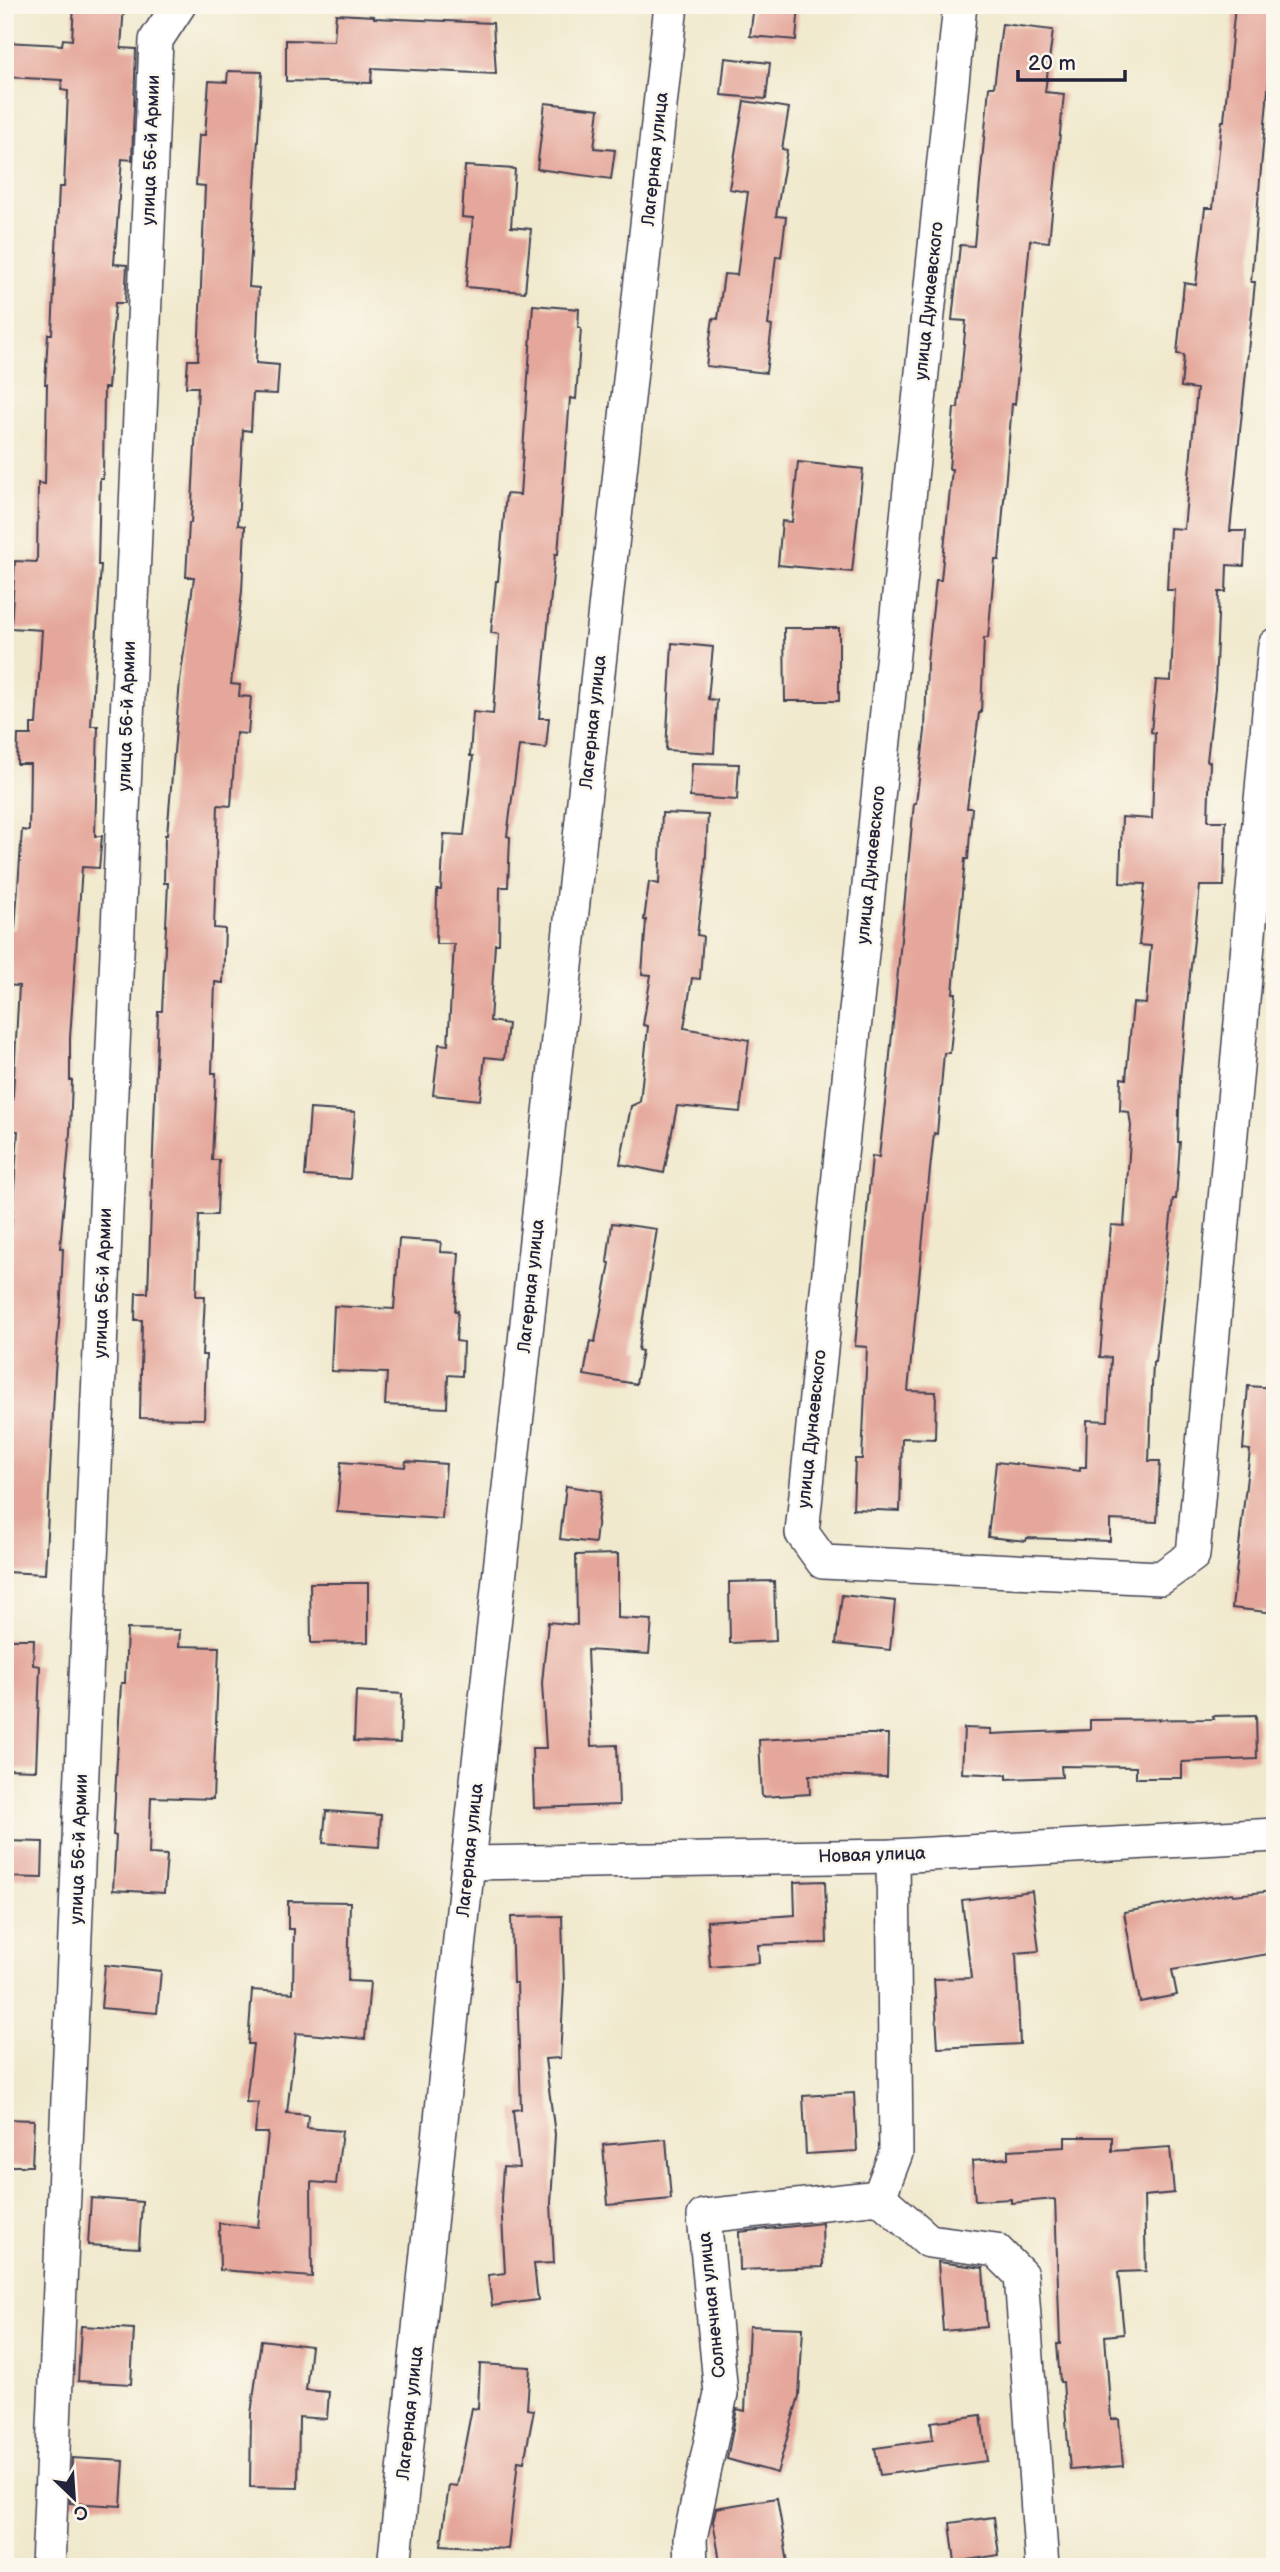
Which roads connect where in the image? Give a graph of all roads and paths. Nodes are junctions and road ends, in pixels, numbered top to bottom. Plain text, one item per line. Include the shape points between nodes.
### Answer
1 (179, 5) edge
2 (671, 5) edge
3 (960, 5) edge
4 (1275, 645) edge
5 (1275, 1835) edge
6 (893, 1856) junction
7 (468, 1863) junction
8 (878, 2197) junction
9 (48, 2567) edge
10 (394, 2567) edge
11 (691, 2567) edge
12 (1042, 2567) edge

1 - 9 street, улица 56-й Армии via 156,40
2 - 7 street, Лагерная улица
3 - 4 street, улица Дунаевского via 802,1533 823,1562 1161,1578 1193,1556
5 - 6 street, Новая улица
6 - 7 street, Новая улица
6 - 8 street via 896,2153
7 - 10 street, Лагерная улица
8 - 11 street, Солнечная улица via 704,2216 721,2394 690,2538
8 - 12 street via 929,2241 996,2250 1021,2275

